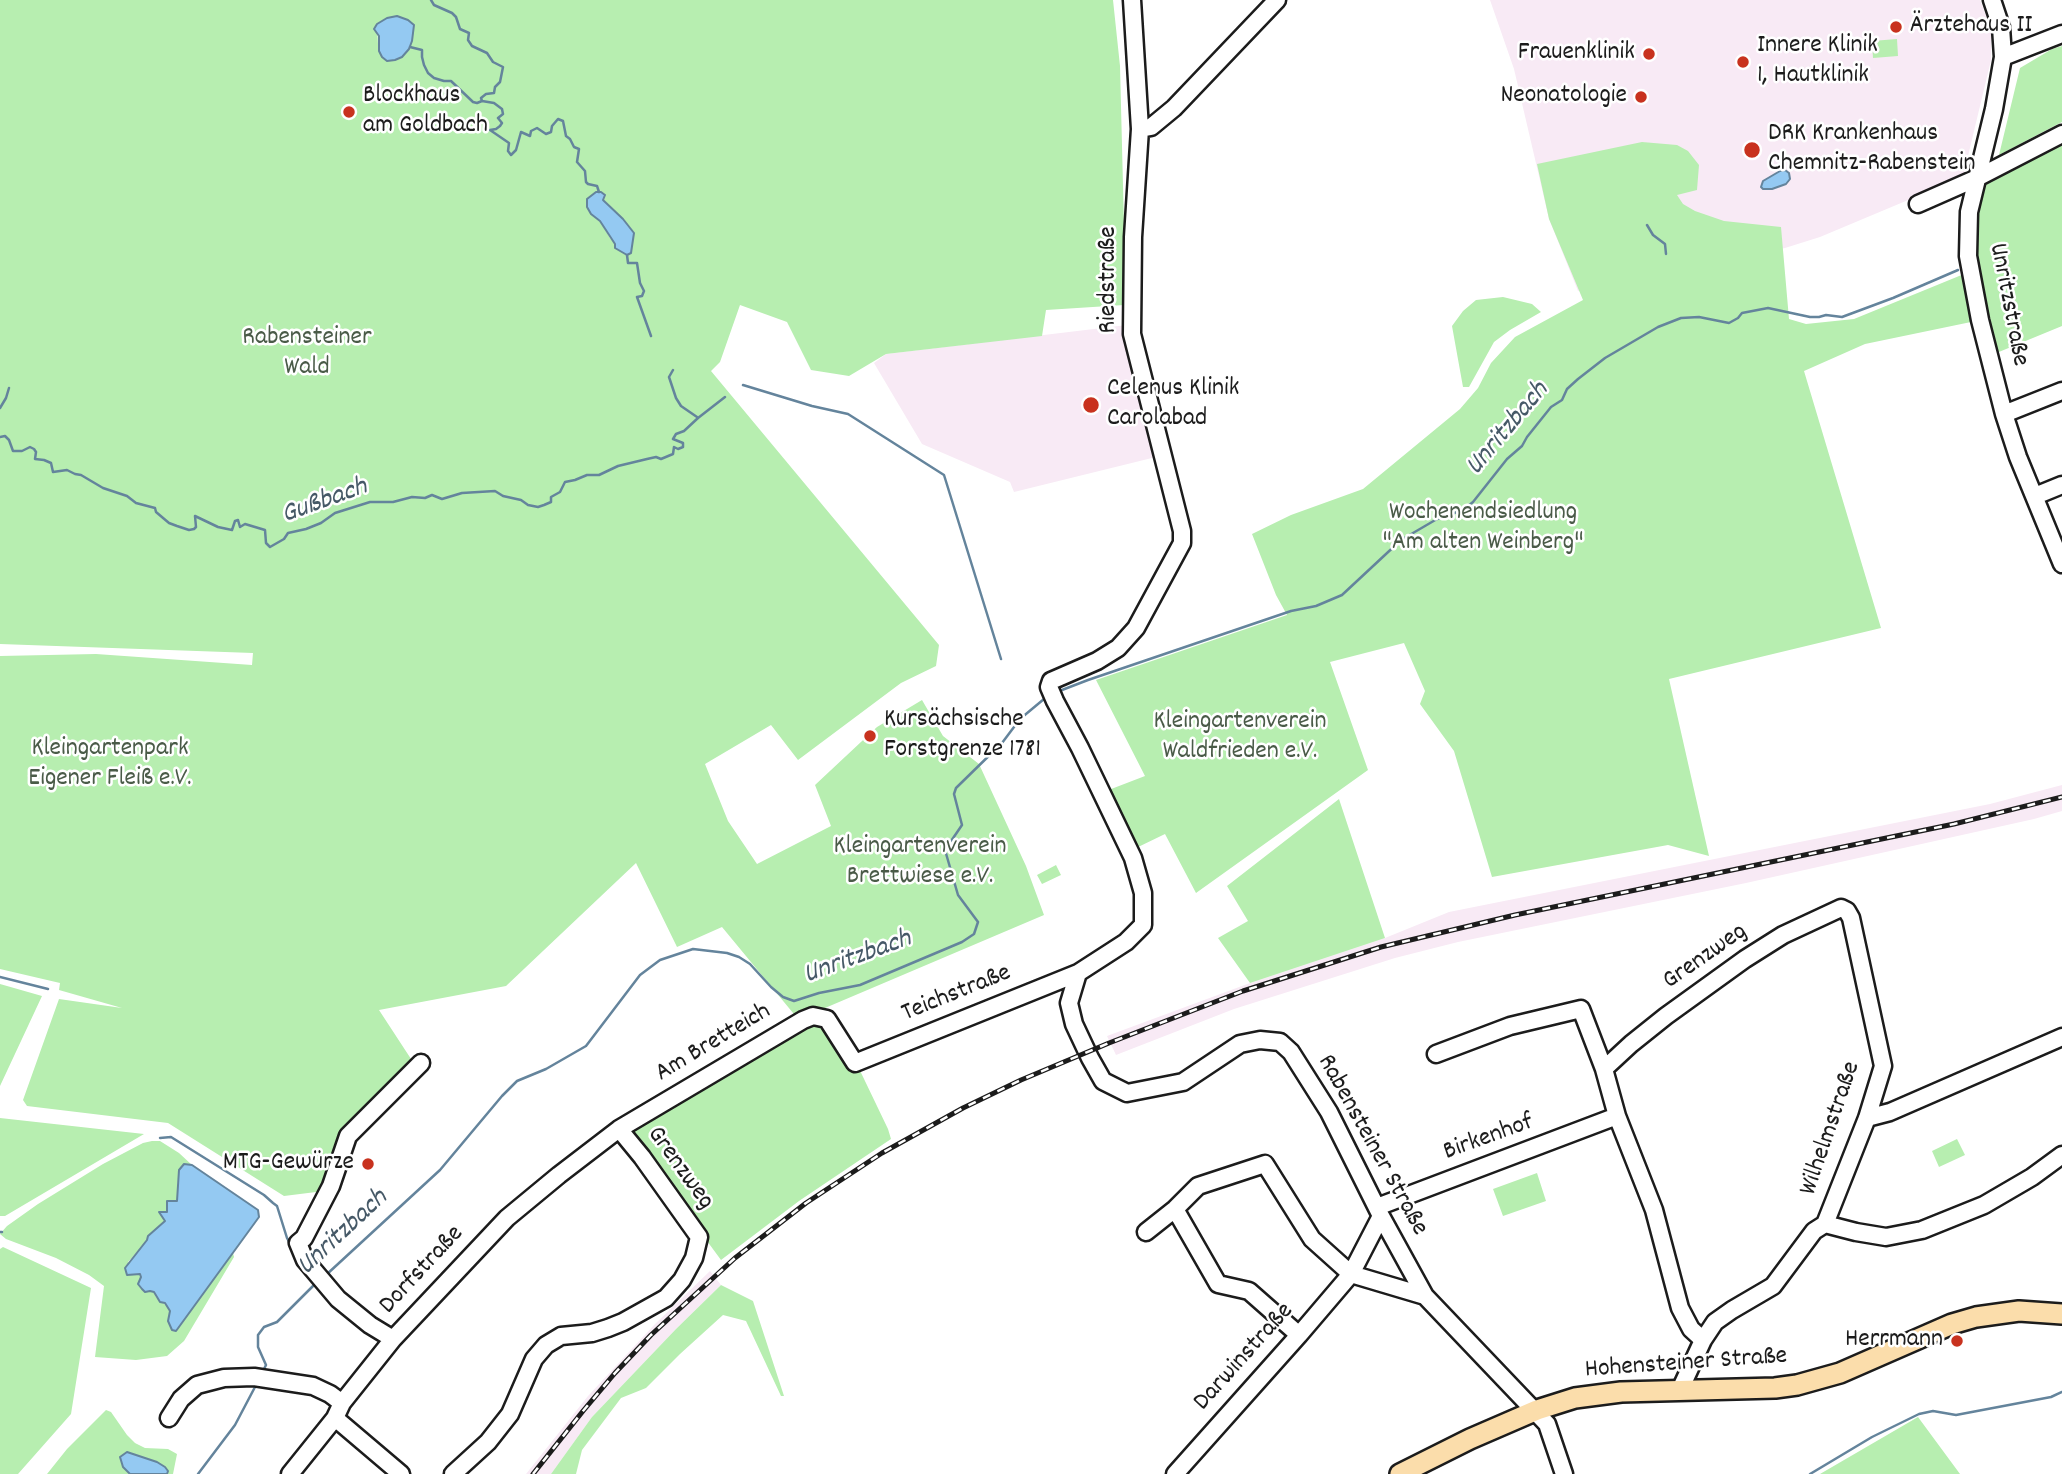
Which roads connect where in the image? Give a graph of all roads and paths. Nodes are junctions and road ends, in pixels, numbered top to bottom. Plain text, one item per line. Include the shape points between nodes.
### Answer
1 (1132, 0) edge
2 (1277, 0) edge
3 (1992, 0) edge
4 (2062, 34) edge
5 (2003, 57) junction
6 (1140, 129) junction
7 (2062, 134) edge
8 (1977, 178) junction
9 (1918, 204) dead end
10 (2062, 391) edge
11 (2004, 414) junction
12 (2062, 485) edge
13 (2035, 496) junction
14 (2062, 564) edge
15 (1847, 911) joint
16 (1078, 974) junction
17 (2062, 1038) edge
18 (1436, 1054) dead end
19 (421, 1063) dead end
20 (855, 1063) joint
21 (1604, 1069) junction
22 (1617, 1116) junction
23 (1867, 1118) junction
24 (619, 1129) junction
25 (2062, 1155) edge
26 (1175, 1209) junction
27 (1379, 1211) junction
28 (1825, 1224) junction
29 (1146, 1232) dead end
30 (1351, 1274) junction
31 (1425, 1296) junction
32 (2062, 1314) edge
33 (1299, 1335) junction
34 (393, 1339) junction
35 (1703, 1340) junction
36 (1680, 1390) junction
37 (1537, 1410) junction
38 (339, 1411) junction
39 (169, 1418) dead end
40 (290, 1474) edge
41 (401, 1474) edge
42 (453, 1474) edge
43 (1175, 1474) edge
44 (1400, 1474) edge
45 (1564, 1474) edge

1 - 6 street, Riedstraße
2 - 6 street via 1174,108 1151,127
3 - 5 street, Unritzstraße via 2001,27
4 - 5 street
5 - 8 street, Unritzstraße
6 - 16 street, Riedstraße via 1132,334 1182,543 1136,628 1118,648 1051,681 1049,687 1133,858 1152,926
7 - 8 street
8 - 9 street
8 - 11 street, Unritzstraße via 1969,212 1968,256
10 - 11 street, Unritzstraße
11 - 13 street, Unritzstraße
12 - 13 street
13 - 14 street, Unritzstraße
15 - 21 street, Grenzweg via 1841,908 1783,935 1745,959 1666,1016
15 - 23 street, Wilhelmstraße via 1883,1066
16 - 20 street, Teichstraße
16 - 27 street, Rabensteiner Straße via 1069,1003 1074,1024 1103,1081 1127,1093 1183,1083 1240,1044 1280,1042 1329,1112
17 - 23 street
18 - 21 street via 1510,1026 1581,1009
19 - 34 street via 348,1136 331,1186 298,1243 305,1260 338,1299
20 - 24 street, Am Bretteich via 827,1018 813,1016
21 - 22 street
22 - 27 street, Birkenhof
22 - 35 street via 1654,1210 1680,1308
23 - 28 street, Wilhelmstraße
24 - 34 street, Dorfstraße via 507,1218
24 - 42 street, Grenzweg via 699,1237 694,1258 666,1298 608,1328 561,1336 546,1345 534,1359 510,1414
25 - 28 street via 1984,1205 1923,1230 1886,1237
26 - 29 street
26 - 30 street via 1198,1186 1265,1164 1312,1239
26 - 33 street via 1218,1284 1249,1291
27 - 30 street, Darwinstraße
27 - 31 street, Rabensteiner Straße
28 - 35 street, Wilhelmstraße via 1814,1231 1773,1286 1715,1322
30 - 31 street
30 - 33 street, Darwinstraße
31 - 37 street, Rabensteiner Straße
32 - 36 main road, Hohensteiner Straße via 2019,1311 1976,1317 1840,1373 1797,1385
33 - 43 street, Darwinstraße
34 - 38 street, Dorfstraße
35 - 36 street, Wilhelmstraße
36 - 37 main road, Hohensteiner Straße via 1593,1395
37 - 44 main road, Hohensteiner Straße
37 - 45 street, Rabensteiner Straße via 1547,1423
38 - 39 street via 330,1394 313,1387 254,1377 224,1378 197,1385
38 - 40 street, Dorfstraße
38 - 41 street

